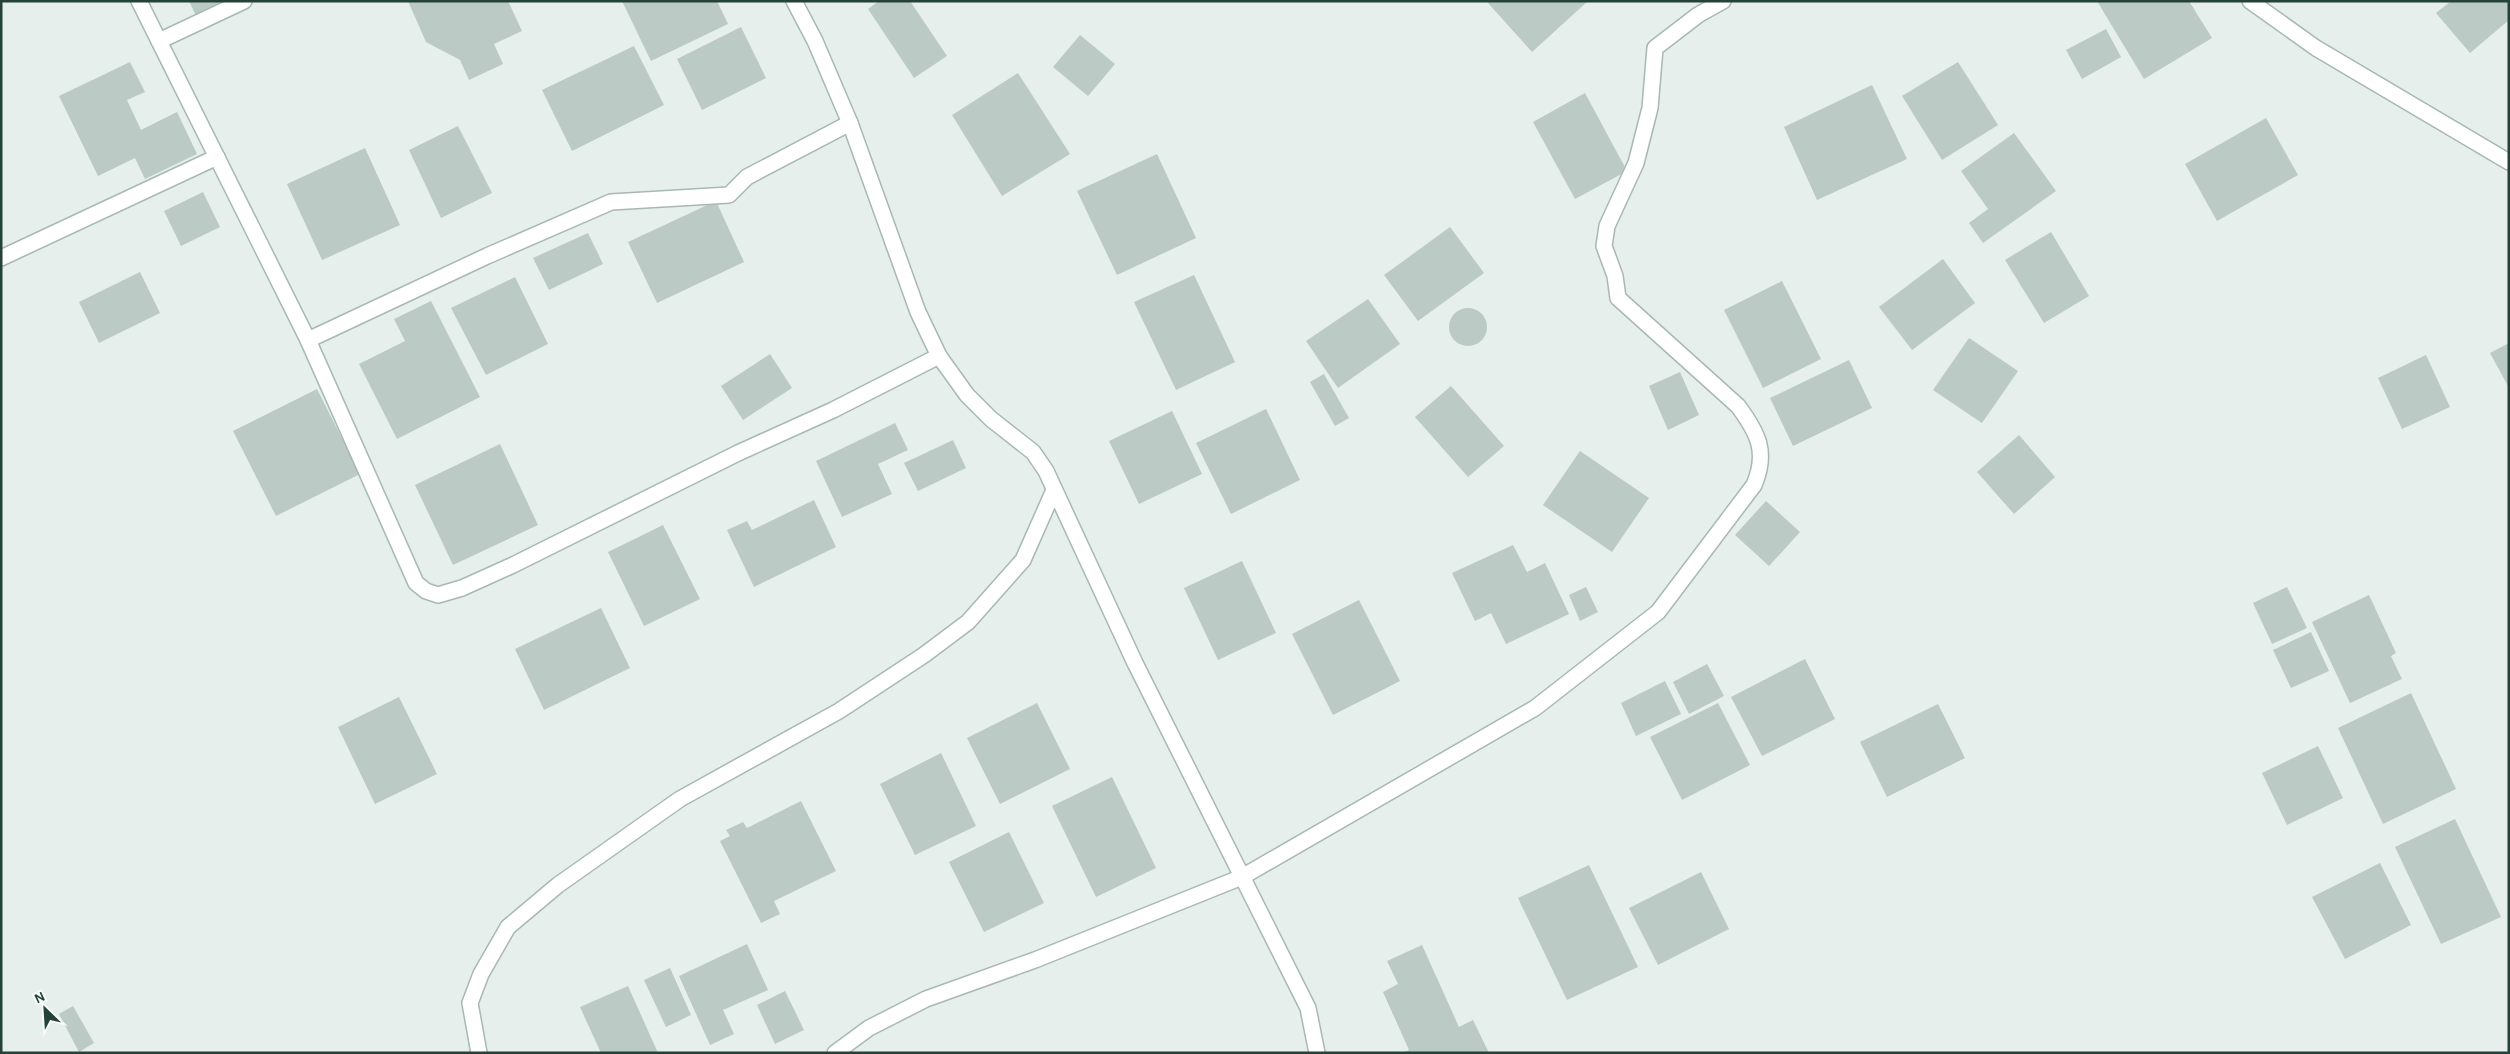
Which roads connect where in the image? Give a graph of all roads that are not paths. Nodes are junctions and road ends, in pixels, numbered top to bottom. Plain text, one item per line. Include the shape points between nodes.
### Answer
1 (139, 1) edge
2 (244, 1) edge
3 (794, 1) edge
4 (1723, 1) edge
5 (2250, 1) edge
6 (159, 41) junction
7 (850, 123) junction
8 (217, 157) junction
9 (2509, 162) edge
10 (1, 258) edge
11 (308, 340) junction
12 (939, 356) junction
13 (1054, 490) junction
14 (1242, 877) junction
15 (479, 1053) edge
16 (835, 1053) edge
17 (1317, 1053) edge

1 - 6 street
2 - 6 street
3 - 7 street
4 - 14 street via 1698,15 1655,48 1650,108 1636,163 1607,226 1604,246 1615,276 1618,298 1738,406 1751,424 1759,440 1761,455 1754,485 1658,612 1573,679 1535,708
5 - 9 street via 2316,48
6 - 8 street
7 - 11 street via 747,176 729,195 611,202
7 - 12 street via 918,312
8 - 10 street
8 - 11 street
11 - 12 street via 416,583 438,595 513,566 696,473 833,410
12 - 13 street via 967,395 1033,452
13 - 14 street
13 - 15 street via 1023,560 968,622 839,711 680,799 558,885 508,928 481,974 470,1003
14 - 16 street via 1035,960 926,999 869,1028
14 - 17 street via 1308,1008

